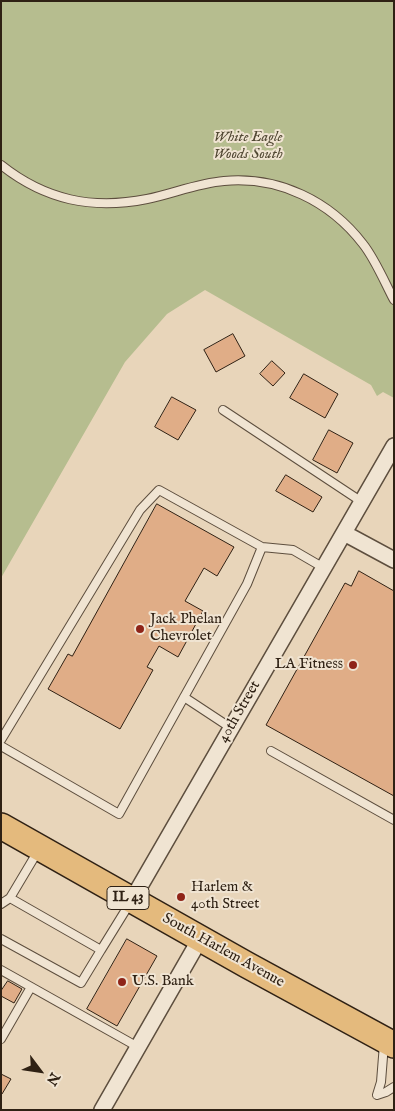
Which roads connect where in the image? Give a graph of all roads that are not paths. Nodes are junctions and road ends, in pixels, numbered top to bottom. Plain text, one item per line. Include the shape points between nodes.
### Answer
1 (1, 165) edge
2 (394, 300) edge
3 (223, 410) dead end
4 (394, 446) edge
5 (362, 502) junction
6 (344, 533) junction
7 (262, 547) junction
8 (394, 560) edge
9 (324, 568) junction
10 (184, 697) junction
11 (231, 728) junction
12 (1, 740) edge
13 (1, 746) edge
14 (270, 751) dead end
15 (394, 820) edge
16 (1, 826) edge
17 (40, 848) junction
18 (10, 898) junction
19 (132, 900) junction
20 (1, 904) edge
21 (1, 939) edge
22 (200, 939) junction
23 (102, 950) junction
24 (1, 970) edge
25 (31, 987) junction
26 (1, 1039) edge
27 (389, 1042) edge
28 (138, 1047) junction
29 (394, 1087) edge
30 (102, 1110) edge

1 - 2 lane via 40,191 92,202 146,200 222,181 270,183 292,190 346,224 364,246
3 - 5 lane
4 - 5 street, 40th Street
5 - 6 street, 40th Street
6 - 8 street
6 - 9 street, 40th Street
7 - 9 lane via 293,550
7 - 10 lane via 247,584
7 - 12 lane via 159,490 140,510
9 - 11 street, 40th Street
10 - 11 lane
10 - 13 lane via 119,814
11 - 19 street, 40th Street
14 - 15 lane
16 - 17 main road, South Harlem Avenue / IL 43
17 - 18 lane
17 - 19 main road, South Harlem Avenue / IL 43
18 - 20 lane
18 - 23 lane
19 - 22 main road, South Harlem Avenue / IL 43
19 - 23 lane
21 - 23 lane via 81,983
22 - 27 main road, South Harlem Avenue / IL 43
22 - 28 street
24 - 25 lane
25 - 26 lane
25 - 28 lane
27 - 29 lane via 378,1095
28 - 30 street

